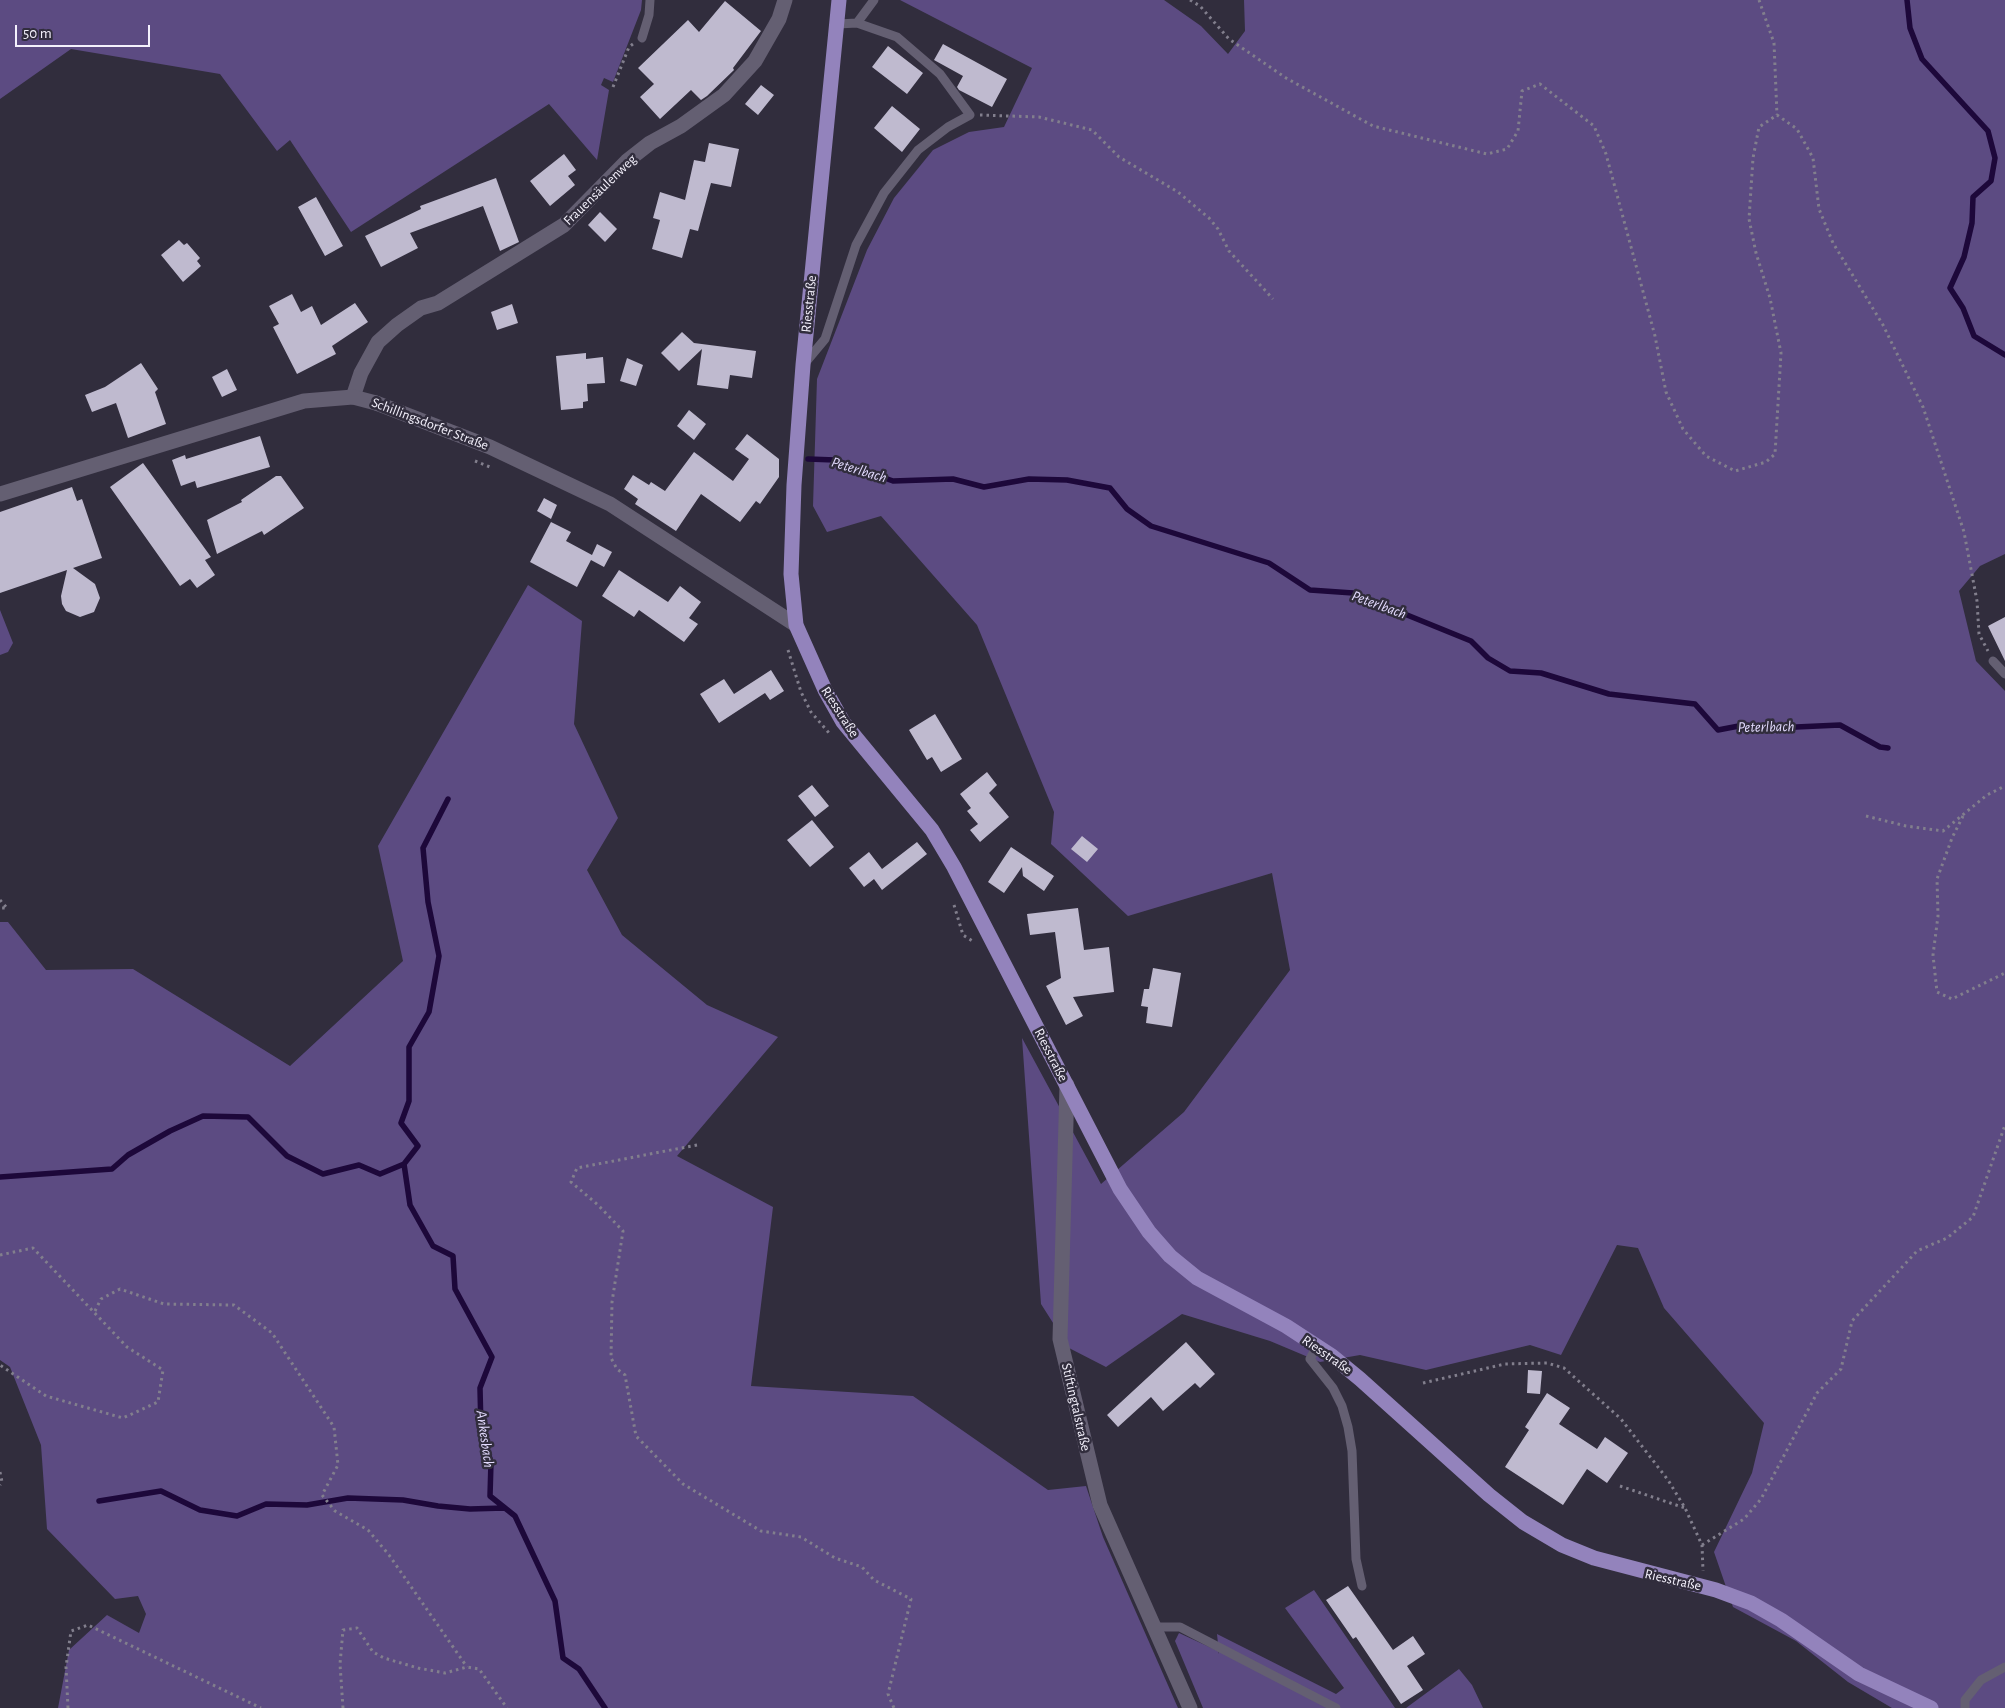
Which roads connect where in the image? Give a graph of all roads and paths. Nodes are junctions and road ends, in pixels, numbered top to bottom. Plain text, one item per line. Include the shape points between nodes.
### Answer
1 (650, 0) edge
2 (785, 0) edge
3 (839, 0) edge
4 (874, 0) edge
5 (1190, 0) edge
6 (1759, 0) edge
7 (856, 23) junction
8 (838, 24) junction
9 (642, 38) dead end
10 (624, 59) dead end
11 (613, 85) dead end
12 (970, 115) junction
13 (1777, 115) junction
14 (1273, 299) dead end
15 (803, 366) junction
16 (353, 397) junction
17 (473, 460) dead end
18 (495, 469) dead end
19 (0, 494) edge
20 (796, 625) junction
21 (786, 644) dead end
22 (1993, 660) joint
23 (2005, 674) edge
24 (835, 739) dead end
25 (2005, 786) edge
26 (1866, 816) dead end
27 (1963, 816) junction
28 (0, 900) edge
29 (952, 900) dead end
30 (0, 908) edge
31 (980, 946) dead end
32 (2005, 973) edge
33 (1067, 1085) junction
34 (2005, 1126) edge
35 (696, 1145) dead end
36 (0, 1255) edge
37 (95, 1311) junction
38 (1317, 1346) junction
39 (0, 1365) edge
40 (1423, 1383) dead end
41 (0, 1472) edge
42 (0, 1485) edge
43 (1620, 1486) dead end
44 (1685, 1508) junction
45 (1702, 1545) junction
46 (1362, 1586) dead end
47 (1702, 1587) junction
48 (1154, 1628) junction
49 (467, 1667) junction
50 (2005, 1667) edge
51 (68, 1708) edge
52 (261, 1708) edge
53 (343, 1708) edge
54 (507, 1708) edge
55 (894, 1708) edge
56 (1190, 1708) edge
57 (1336, 1708) edge
58 (1931, 1708) edge
59 (1964, 1708) edge

1 - 9 lane
2 - 16 street, Frauensäulenweg via 779,19 755,61 724,95 627,161 564,225 397,325 378,342 361,372
3 - 8 main road, Riesstraße
4 - 7 lane
5 - 13 path via 1200,6 1229,39 1286,78 1373,126 1487,154 1507,149 1518,131 1522,91 1540,84 1594,126 1606,154 1655,336 1666,392 1683,429 1706,456 1735,471 1766,462 1775,454 1781,353 1750,219 1753,158 1760,127
6 - 13 path via 1774,43
7 - 8 lane
7 - 12 lane via 897,37 940,74
8 - 15 main road, Riesstraße
10 - 11 path
12 - 14 path via 1040,116 1092,130 1119,157 1178,192 1209,218 1229,251
12 - 15 lane via 918,150 884,193 856,245 825,340
13 - 22 path via 1797,129 1813,158 1819,209 1833,242 1883,325 1923,406 1964,532 1977,601 1979,634
15 - 20 main road, Riesstraße via 794,484 792,574
16 - 19 street, Schillingsdorfer Straße via 304,402
16 - 20 street, Schillingsdorfer Straße via 490,447 610,504
17 - 18 path
20 - 33 main road, Riesstraße via 824,690 843,722 932,830 954,867
21 - 24 path via 795,676 811,712
22 - 23 lane
25 - 27 path via 1987,795
26 - 27 path via 1944,831
27 - 32 path via 1937,879 1938,916 1933,955 1937,992 1952,999
28 - 30 path via 7,908
29 - 31 path via 963,935
33 - 38 main road, Riesstraße via 1120,1189 1170,1256 1197,1278
33 - 48 street, Stiftingtalstraße via 1060,1340 1100,1505
34 - 45 path via 1973,1216 1947,1238 1917,1251 1852,1321 1841,1370 1817,1393 1761,1499 1744,1519
35 - 55 path via 576,1168 571,1182 623,1231 612,1302 611,1358 616,1369 625,1375 636,1436 683,1484 761,1531 801,1537 835,1558 862,1567 874,1580 911,1599 888,1694
36 - 37 path via 33,1248
37 - 39 path via 127,1347 164,1370 158,1402 123,1418 46,1396
37 - 49 path via 102,1300 120,1289 164,1304 234,1305 272,1333 334,1428 338,1465 322,1495 335,1511 368,1530
38 - 46 lane via 1310,1359 1334,1388 1348,1427 1352,1451 1356,1559
38 - 47 main road, Riesstraße via 1360,1379 1489,1495 1524,1522 1562,1545 1594,1558
40 - 44 path via 1505,1364 1547,1363 1564,1368 1621,1419 1668,1480
41 - 42 path
43 - 44 path
44 - 45 path
45 - 47 path
47 - 58 main road, Riesstraße via 1751,1603 1859,1674
48 - 56 street, Stiftingtalstraße
48 - 57 lane via 1180,1627
49 - 53 path via 445,1673 418,1668 373,1652 357,1628 343,1630 340,1664
49 - 54 path via 479,1669
50 - 59 lane via 1981,1680 1965,1700
51 - 52 path via 66,1667 71,1631 88,1625

